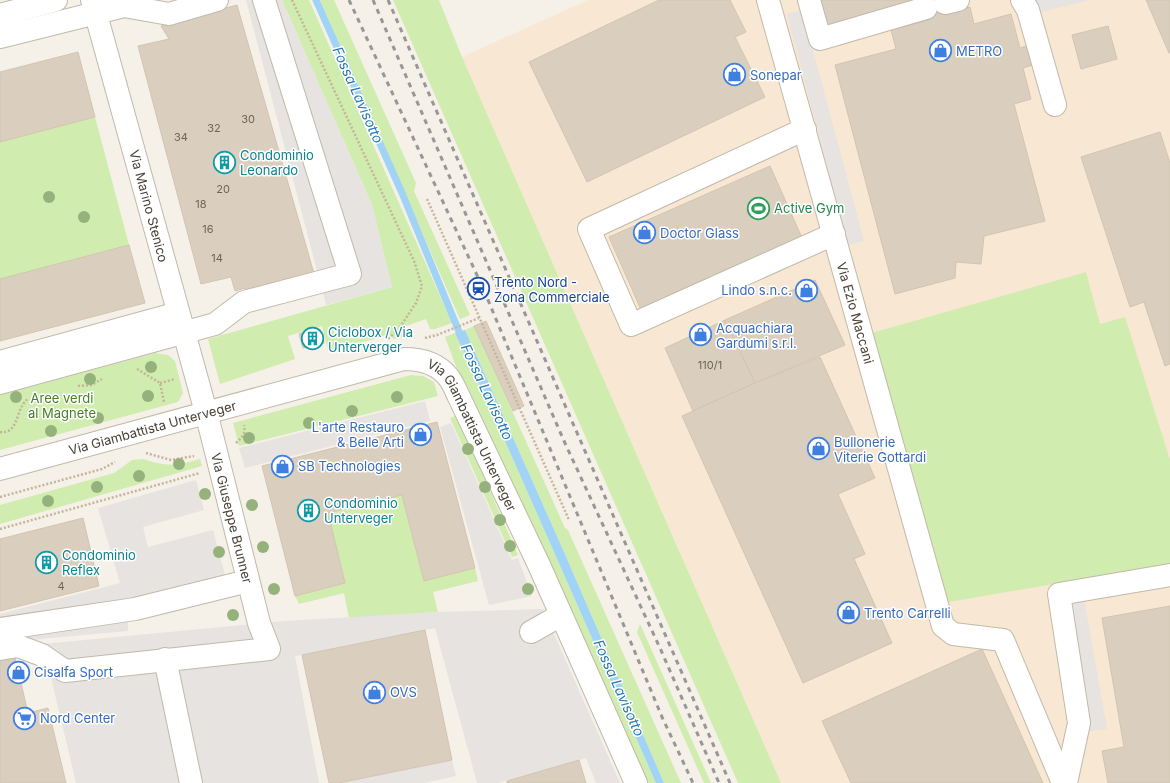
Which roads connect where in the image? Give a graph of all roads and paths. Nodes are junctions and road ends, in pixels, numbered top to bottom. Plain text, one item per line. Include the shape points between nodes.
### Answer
1 (56, 0) edge
2 (217, 0) edge
3 (264, 0) edge
4 (292, 0) edge
5 (768, 0) edge
6 (809, 0) edge
7 (1022, 0) edge
8 (943, 4) edge
9 (96, 13) edge
10 (0, 15) edge
11 (0, 37) edge
12 (0, 53) edge
13 (1055, 105) dead end
14 (805, 129) junction
15 (427, 199) dead end
16 (834, 234) junction
17 (479, 318) junction
18 (181, 323) junction
19 (437, 335) dead end
20 (387, 340) dead end
21 (0, 362) edge
22 (135, 367) dead end
23 (107, 376) dead end
24 (177, 379) dead end
25 (0, 382) edge
26 (160, 383) junction
27 (73, 386) dead end
28 (30, 397) dead end
29 (166, 408) dead end
30 (206, 412) junction
31 (244, 424) dead end
32 (0, 432) edge
33 (236, 444) dead end
34 (144, 453) dead end
35 (195, 455) dead end
36 (117, 461) dead end
37 (0, 469) edge
38 (207, 471) dead end
39 (0, 497) edge
40 (569, 520) dead end
41 (0, 529) edge
42 (1170, 575) edge
43 (248, 581) junction
44 (561, 615) junction
45 (0, 629) edge
46 (531, 632) dead end
47 (0, 649) edge
48 (165, 659) junction
49 (191, 783) edge
50 (636, 783) edge
51 (1064, 783) edge

1 - 10 street
2 - 9 street via 169,14 124,6
3 - 18 street via 350,274 244,302 215,324
4 - 20 path via 410,254 422,286 408,316
5 - 14 street, Via Ezio Maccani
6 - 8 street via 820,39
7 - 13 street via 1028,10
9 - 11 street
9 - 12 street
9 - 18 street, Via Marino Stenico
14 - 16 street, Via Ezio Maccani
14 - 16 street via 589,229 631,325
15 - 17 path
16 - 51 street, Via Ezio Maccani via 943,626 953,634 1003,640
17 - 19 path
17 - 40 path
18 - 21 street
18 - 25 street
18 - 30 street, Via Marino Stenico
22 - 26 path
23 - 27 path via 92,386
24 - 26 path
26 - 29 path
28 - 32 path via 21,407 10,430
30 - 37 street, Via Giambattista Unterveger
30 - 43 street, Via Giuseppe Brunner
30 - 44 street, Via Giambattista Unterveger via 404,359 424,360 432,364 449,377
31 - 33 path via 243,437
34 - 35 path via 171,460
36 - 39 path via 102,469
38 - 41 path
42 - 51 street via 1058,594 1079,724
43 - 45 street via 135,609
43 - 48 street, Via Giuseppe Brunner via 269,649
44 - 46 street
44 - 50 street, Via Giambattista Unterveger
47 - 48 street via 18,646 42,655 65,671
48 - 49 street

